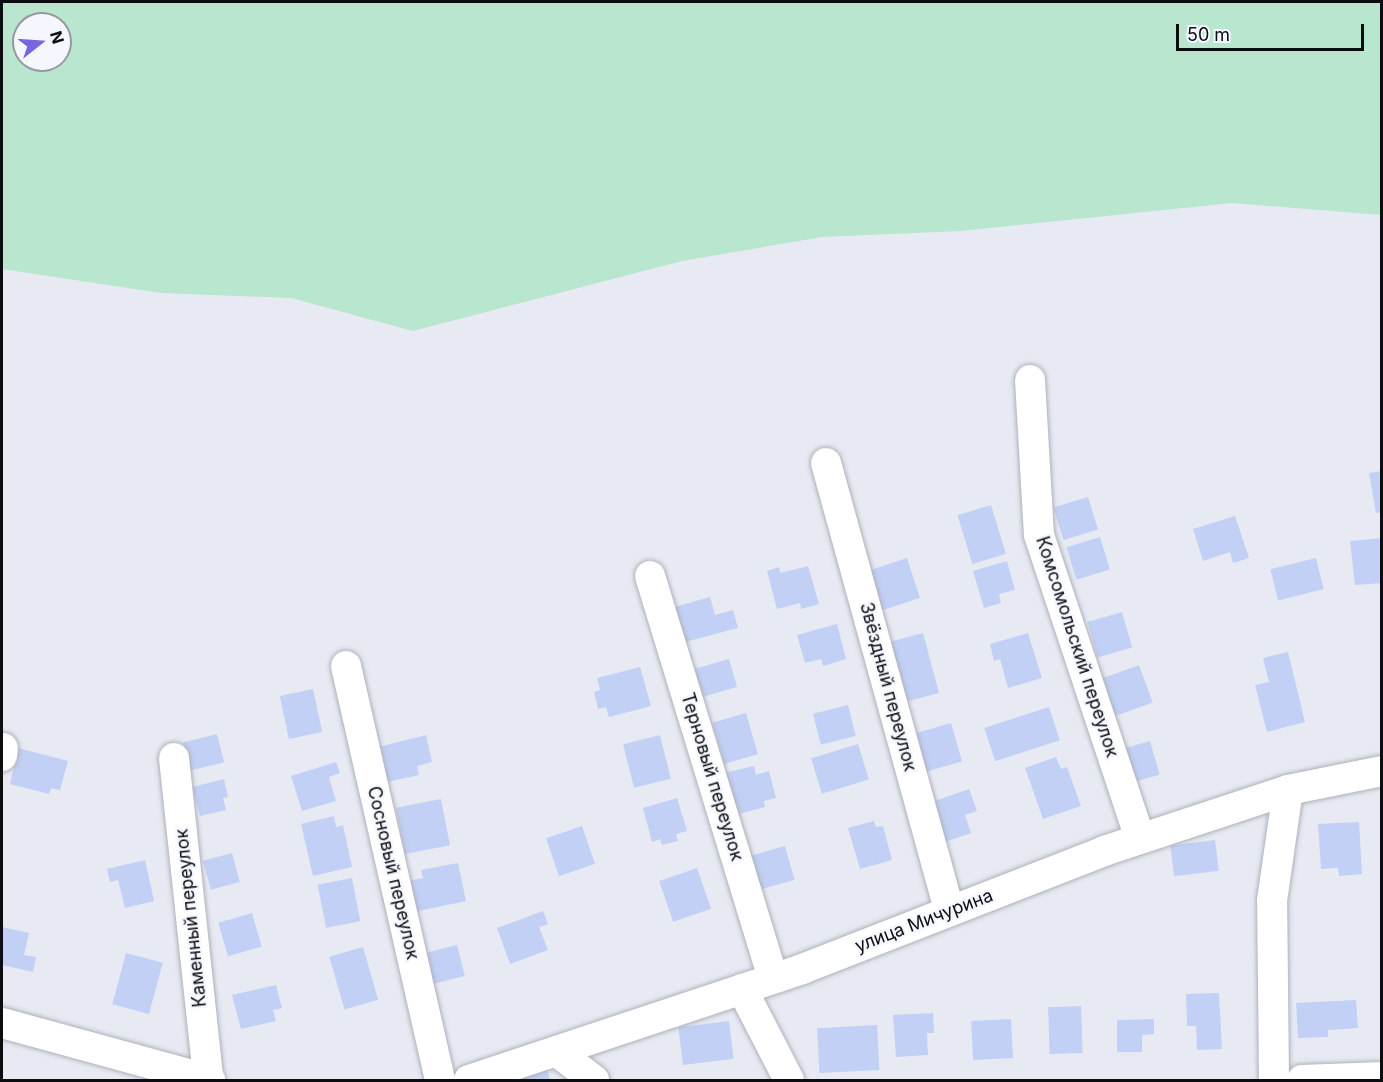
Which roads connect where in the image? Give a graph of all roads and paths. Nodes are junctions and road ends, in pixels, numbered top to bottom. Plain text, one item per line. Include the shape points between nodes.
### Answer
1 (1030, 380) dead end
2 (826, 463) dead end
3 (650, 576) dead end
4 (346, 666) dead end
5 (174, 759) dead end
6 (1382, 771) edge
7 (1288, 790) junction
8 (1140, 839) junction
9 (950, 911) junction
10 (774, 978) junction
11 (742, 989) junction
12 (2, 1023) edge
13 (556, 1051) junction
14 (1382, 1077) edge
15 (209, 1079) edge
16 (440, 1080) edge
17 (469, 1080) edge
18 (594, 1080) edge
19 (789, 1080) edge
20 (1274, 1080) edge
21 (1302, 1080) edge

1 - 8 street, Комсомольский переулок via 1039,535
2 - 9 street, Звёздный переулок
3 - 10 street, Терновый переулок
4 - 16 street, Сосновый переулок
5 - 15 street, Каменный переулок
6 - 7 street, улица Мичурина
7 - 8 street, улица Мичурина
7 - 20 street via 1272,901
8 - 9 street, улица Мичурина
9 - 10 street, улица Мичурина
10 - 11 street, улица Мичурина
11 - 13 street, улица Мичурина
11 - 19 street
12 - 15 street
13 - 17 street, улица Мичурина
13 - 18 street
14 - 21 street

